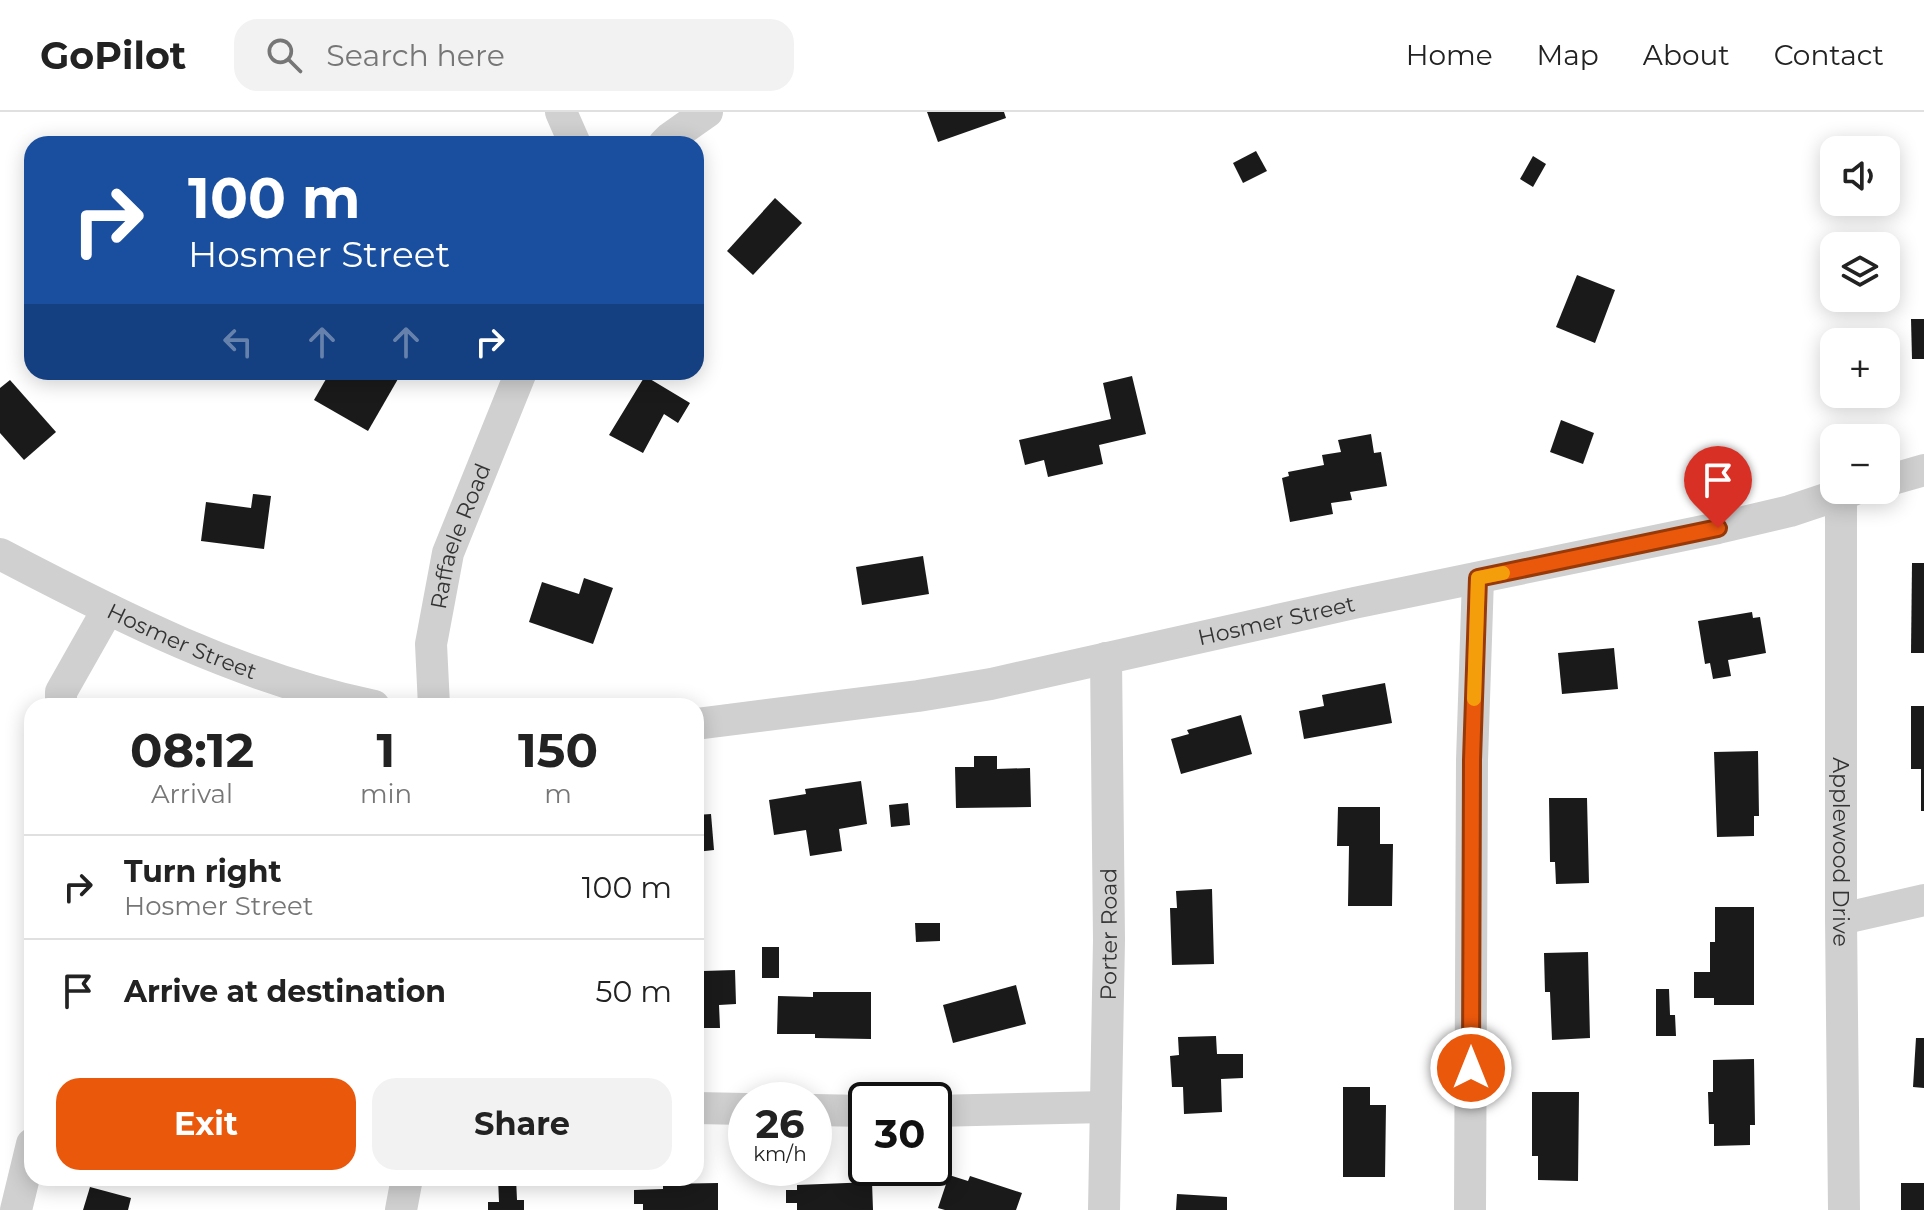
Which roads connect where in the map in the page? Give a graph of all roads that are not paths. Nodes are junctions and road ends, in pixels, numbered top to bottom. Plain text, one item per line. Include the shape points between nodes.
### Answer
1 (561, 112) edge
2 (707, 112) edge
3 (572, 136) edge
4 (673, 136) edge
5 (518, 380) edge
6 (1924, 470) edge
7 (1900, 477) edge
8 (1820, 501) edge
9 (1847, 504) edge
10 (0, 554) edge
11 (1478, 578) junction
12 (108, 609) junction
13 (1106, 658) junction
14 (61, 698) edge
15 (336, 698) edge
16 (434, 698) edge
17 (704, 723) edge
18 (1924, 900) edge
19 (1841, 919) junction
20 (1106, 1107) junction
21 (704, 1108) edge
22 (728, 1109) edge
23 (952, 1111) edge
24 (24, 1177) edge
25 (406, 1186) edge
26 (16, 1210) edge
27 (401, 1210) edge
28 (1104, 1210) edge
29 (1470, 1210) edge
30 (1844, 1210) edge

1 - 3 street
2 - 4 street
5 - 16 street, Raffaele Road via 448,553 431,644
6 - 7 street
8 - 11 street, Hosmer Street
9 - 19 street, Applewood Drive
10 - 12 street, Hosmer Street
11 - 13 street, Hosmer Street
11 - 29 street
12 - 14 street
12 - 15 street, Hosmer Street via 187,647
13 - 17 street, Hosmer Street via 976,687
13 - 20 street, Porter Road
18 - 19 street
19 - 30 street, Applewood Drive
20 - 23 street
20 - 28 street, Porter Road
21 - 22 street
24 - 26 street
25 - 27 street

